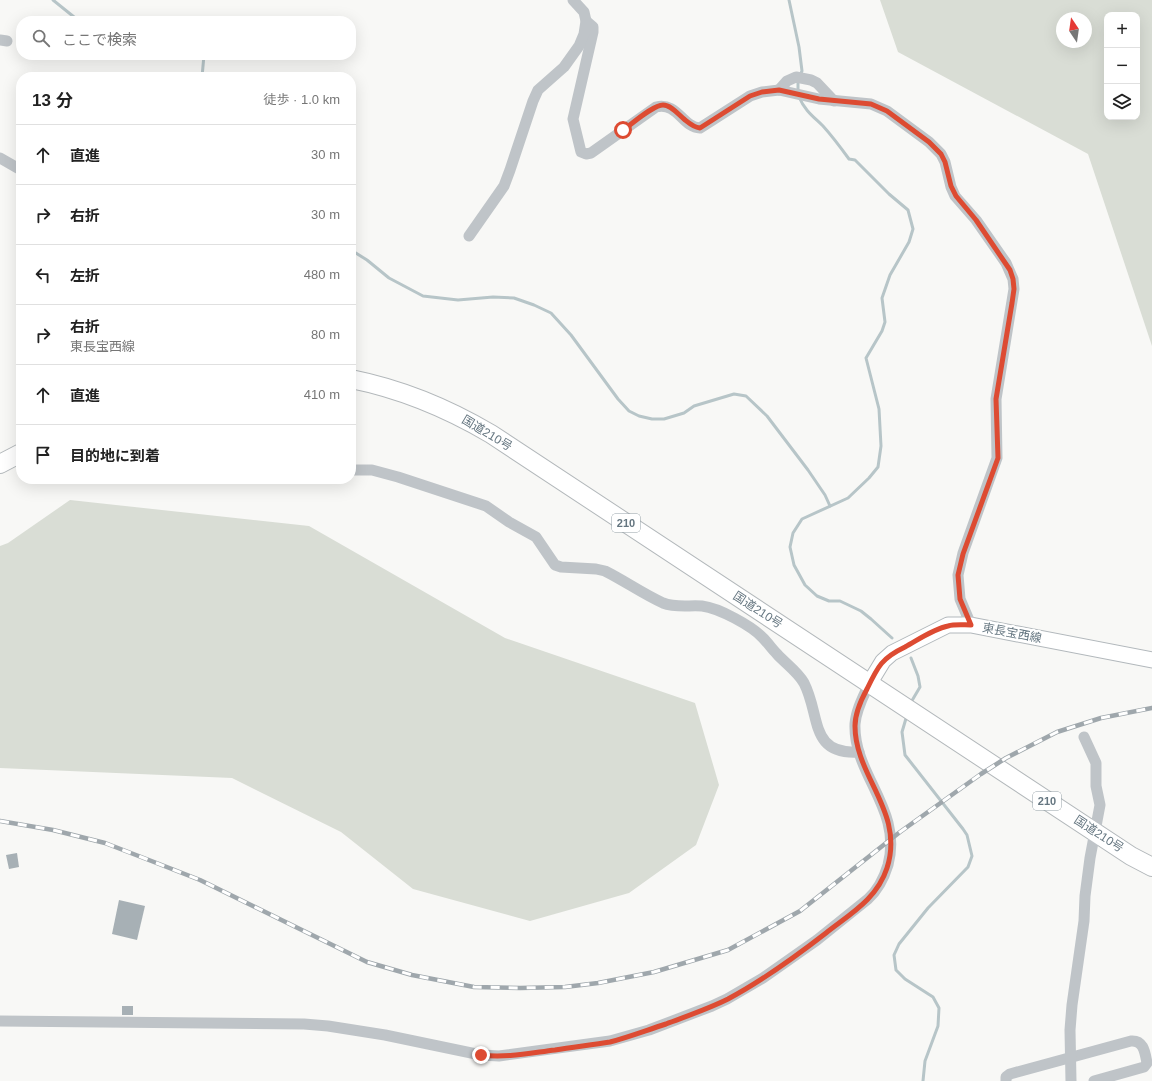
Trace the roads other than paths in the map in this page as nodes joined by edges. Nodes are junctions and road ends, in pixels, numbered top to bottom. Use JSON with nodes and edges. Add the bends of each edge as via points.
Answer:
{"nodes":[{"id":1,"x":573,"y":0,"type":"edge"},
{"id":2,"x":586,"y":21,"type":"junction"},
{"id":3,"x":779,"y":90,"type":"junction"},
{"id":4,"x":834,"y":101,"type":"junction"},
{"id":5,"x":0,"y":158,"type":"edge"},
{"id":6,"x":16,"y":167,"type":"edge"},
{"id":7,"x":469,"y":236,"type":"dead end"},
{"id":8,"x":356,"y":381,"type":"edge"},
{"id":9,"x":16,"y":456,"type":"edge"},
{"id":10,"x":0,"y":464,"type":"edge"},
{"id":11,"x":356,"y":470,"type":"edge"},
{"id":12,"x":971,"y":625,"type":"junction"},
{"id":13,"x":1152,"y":660,"type":"edge"},
{"id":14,"x":869,"y":684,"type":"junction"},
{"id":15,"x":1084,"y":737,"type":"dead end"},
{"id":16,"x":859,"y":752,"type":"junction"},
{"id":17,"x":1095,"y":832,"type":"junction"},
{"id":18,"x":1152,"y":867,"type":"edge"},
{"id":19,"x":0,"y":1021,"type":"edge"},
{"id":20,"x":1070,"y":1057,"type":"junction"},
{"id":21,"x":1006,"y":1081,"type":"edge"},
{"id":22,"x":1071,"y":1081,"type":"edge"},
{"id":23,"x":1094,"y":1081,"type":"edge"}],
"edges":[{"from":1,"to":2,"type":"street","via":[[584,12]]},
{"from":2,"to":3,"type":"street","via":[[593,27],[593,32],[573,119],[581,152],[586,154],[656,107],[664,105],[695,128],[700,128],[750,96]]},
{"from":2,"to":7,"type":"street","via":[[579,46],[564,67],[538,90],[504,186]]},
{"from":3,"to":4,"type":"street"},
{"from":3,"to":4,"type":"street","via":[[787,81],[796,77],[811,80]]},
{"from":4,"to":12,"type":"street","via":[[880,107],[936,147],[945,162],[956,196],[1006,263],[1013,279],[1014,289],[996,399],[998,458],[963,554],[958,575],[960,599]]},
{"from":5,"to":6,"type":"street"},
{"from":8,"to":14,"type":"highway","name":"国道210号","number":"210","via":[[412,396],[476,426]]},
{"from":9,"to":10,"type":"highway"},
{"from":11,"to":16,"type":"street","via":[[372,470],[398,477],[486,506],[508,522],[536,537],[555,565],[605,571],[664,603],[707,607],[723,612],[758,633],[803,681],[825,742],[838,751]]},
{"from":12,"to":13,"type":"main road","name":"東長宝西線"},
{"from":12,"to":14,"type":"main road","name":"東長宝西線","via":[[942,628],[892,653],[882,661]]},
{"from":14,"to":16,"type":"street","via":[[855,720]]},
{"from":14,"to":17,"type":"highway","name":"国道210号","number":"210"},
{"from":15,"to":17,"type":"street","via":[[1097,767],[1096,786],[1100,805]]},
{"from":16,"to":19,"type":"street","via":[[884,807],[891,844],[883,879],[872,895],[817,940],[743,990],[690,1015],[624,1038],[499,1056],[481,1055],[353,1029],[304,1024]]},
{"from":17,"to":18,"type":"highway","name":"国道210号","number":"210"},
{"from":17,"to":20,"type":"street","via":[[1072,1005]]},
{"from":20,"to":21,"type":"street","via":[[1010,1074]]},
{"from":20,"to":22,"type":"street"},
{"from":20,"to":23,"type":"street","via":[[1134,1040],[1142,1045],[1147,1063],[1144,1067]]}]}
